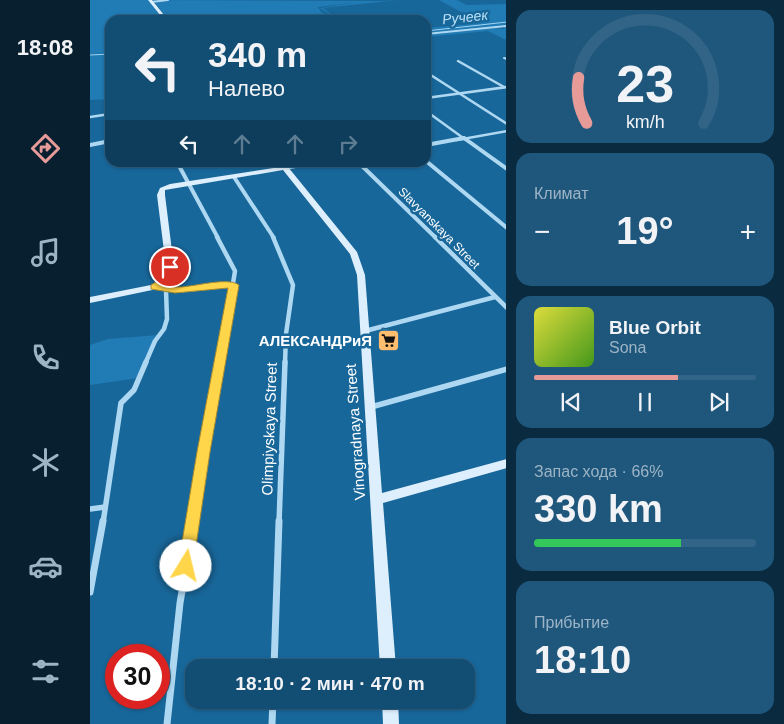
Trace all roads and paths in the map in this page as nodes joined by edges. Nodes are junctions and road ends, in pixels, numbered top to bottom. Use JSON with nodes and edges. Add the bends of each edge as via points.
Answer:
{"nodes":[{"id":1,"x":168,"y":0,"type":"edge"},
{"id":2,"x":151,"y":1,"type":"edge"},
{"id":3,"x":162,"y":15,"type":"edge"},
{"id":4,"x":506,"y":26,"type":"edge"},
{"id":5,"x":431,"y":34,"type":"edge"},
{"id":6,"x":458,"y":61,"type":"dead end"},
{"id":7,"x":431,"y":75,"type":"edge"},
{"id":8,"x":506,"y":88,"type":"edge"},
{"id":9,"x":459,"y":93,"type":"junction"},
{"id":10,"x":431,"y":97,"type":"edge"},
{"id":11,"x":431,"y":114,"type":"edge"},
{"id":12,"x":105,"y":115,"type":"edge"},
{"id":13,"x":90,"y":117,"type":"edge"},
{"id":14,"x":506,"y":124,"type":"edge"},
{"id":15,"x":506,"y":131,"type":"edge"},
{"id":16,"x":464,"y":138,"type":"junction"},
{"id":17,"x":105,"y":143,"type":"edge"},
{"id":18,"x":431,"y":144,"type":"edge"},
{"id":19,"x":90,"y":145,"type":"edge"},
{"id":20,"x":431,"y":165,"type":"edge"},
{"id":21,"x":180,"y":167,"type":"edge"},
{"id":22,"x":274,"y":167,"type":"edge"},
{"id":23,"x":284,"y":167,"type":"edge"},
{"id":24,"x":363,"y":167,"type":"edge"},
{"id":25,"x":506,"y":169,"type":"edge"},
{"id":26,"x":234,"y":177,"type":"junction"},
{"id":27,"x":190,"y":183,"type":"junction"},
{"id":28,"x":506,"y":228,"type":"edge"},
{"id":29,"x":234,"y":285,"type":"junction"},
{"id":30,"x":154,"y":287,"type":"junction"},
{"id":31,"x":166,"y":290,"type":"junction"},
{"id":32,"x":495,"y":297,"type":"junction"},
{"id":33,"x":90,"y":300,"type":"edge"},
{"id":34,"x":506,"y":308,"type":"edge"},
{"id":35,"x":365,"y":331,"type":"junction"},
{"id":36,"x":506,"y":369,"type":"edge"},
{"id":37,"x":371,"y":407,"type":"junction"},
{"id":38,"x":506,"y":463,"type":"edge"},
{"id":39,"x":376,"y":500,"type":"junction"},
{"id":40,"x":105,"y":507,"type":"junction"},
{"id":41,"x":90,"y":509,"type":"edge"},
{"id":42,"x":98,"y":557,"type":"junction"},
{"id":43,"x":90,"y":558,"type":"edge"},
{"id":44,"x":90,"y":592,"type":"edge"},
{"id":45,"x":274,"y":659,"type":"edge"},
{"id":46,"x":387,"y":659,"type":"edge"},
{"id":47,"x":273,"y":709,"type":"edge"},
{"id":48,"x":390,"y":709,"type":"edge"},
{"id":49,"x":166,"y":724,"type":"edge"},
{"id":50,"x":272,"y":724,"type":"edge"},
{"id":51,"x":391,"y":724,"type":"edge"}],
"edges":[{"from":1,"to":2,"type":"street"},
{"from":2,"to":3,"type":"street"},
{"from":4,"to":5,"type":"street"},
{"from":6,"to":8,"type":"street"},
{"from":7,"to":9,"type":"street"},
{"from":8,"to":9,"type":"street"},
{"from":9,"to":10,"type":"street"},
{"from":9,"to":14,"type":"street"},
{"from":11,"to":16,"type":"street"},
{"from":12,"to":13,"type":"street"},
{"from":15,"to":16,"type":"street"},
{"from":16,"to":18,"type":"street"},
{"from":16,"to":25,"type":"street"},
{"from":17,"to":19,"type":"street"},
{"from":20,"to":28,"type":"street"},
{"from":21,"to":27,"type":"street"},
{"from":22,"to":26,"type":"street"},
{"from":23,"to":35,"type":"street","name":"Vinogradnaya Street","via":[[354,254],[361,275]]},
{"from":24,"to":32,"type":"street","name":"Slavyanskaya Street"},
{"from":26,"to":27,"type":"street"},
{"from":26,"to":45,"type":"street","name":"Olimpiyskaya Street","via":[[273,236],[293,285],[286,344]]},
{"from":27,"to":29,"type":"street","via":[[235,271]]},
{"from":27,"to":30,"type":"street","via":[[170,186],[161,192],[170,267],[166,280]]},
{"from":29,"to":31,"type":"street"},
{"from":29,"to":49,"type":"street","via":[[183,584]]},
{"from":30,"to":31,"type":"street"},
{"from":30,"to":33,"type":"street"},
{"from":31,"to":40,"type":"street","via":[[164,329],[155,341],[134,390],[121,403]]},
{"from":32,"to":34,"type":"street","name":"Slavyanskaya Street"},
{"from":32,"to":35,"type":"street"},
{"from":35,"to":37,"type":"street","name":"Vinogradnaya Street"},
{"from":36,"to":37,"type":"street"},
{"from":37,"to":39,"type":"street","name":"Vinogradnaya Street"},
{"from":38,"to":39,"type":"street"},
{"from":39,"to":46,"type":"street","name":"Vinogradnaya Street"},
{"from":40,"to":41,"type":"street"},
{"from":40,"to":42,"type":"street"},
{"from":42,"to":43,"type":"street"},
{"from":42,"to":44,"type":"street"},
{"from":47,"to":50,"type":"street"},
{"from":48,"to":51,"type":"street"}]}
